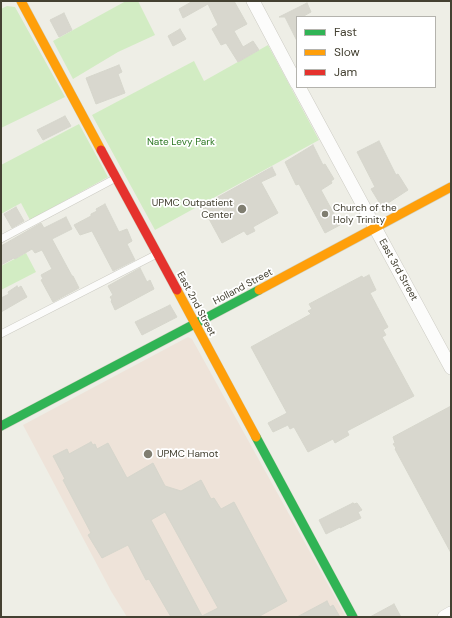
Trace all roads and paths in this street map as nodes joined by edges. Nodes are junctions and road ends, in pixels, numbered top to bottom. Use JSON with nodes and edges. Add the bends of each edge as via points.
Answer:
{"nodes":[{"id":1,"x":21,"y":1,"type":"edge"},
{"id":2,"x":253,"y":1,"type":"edge"},
{"id":3,"x":296,"y":82,"type":"edge"},
{"id":4,"x":300,"y":88,"type":"edge"},
{"id":5,"x":116,"y":178,"type":"junction"},
{"id":6,"x":451,"y":188,"type":"edge"},
{"id":7,"x":375,"y":228,"type":"junction"},
{"id":8,"x":1,"y":239,"type":"edge"},
{"id":9,"x":157,"y":254,"type":"junction"},
{"id":10,"x":195,"y":325,"type":"junction"},
{"id":11,"x":1,"y":334,"type":"edge"},
{"id":12,"x":451,"y":368,"type":"edge"},
{"id":13,"x":1,"y":426,"type":"edge"},
{"id":14,"x":451,"y":613,"type":"edge"},
{"id":15,"x":353,"y":617,"type":"edge"},
{"id":16,"x":444,"y":617,"type":"edge"}],
"edges":[{"from":1,"to":5,"type":"street","name":"East 2nd Street"},
{"from":2,"to":3,"type":"street"},
{"from":4,"to":7,"type":"street","name":"East 3rd Street"},
{"from":5,"to":8,"type":"lane"},
{"from":5,"to":9,"type":"street","name":"East 2nd Street"},
{"from":6,"to":7,"type":"street","name":"Holland Street"},
{"from":7,"to":10,"type":"street","name":"Holland Street"},
{"from":7,"to":12,"type":"street","name":"East 3rd Street"},
{"from":9,"to":10,"type":"street","name":"East 2nd Street"},
{"from":9,"to":11,"type":"lane"},
{"from":10,"to":13,"type":"street","name":"Holland Street"},
{"from":10,"to":15,"type":"street","name":"East 2nd Street"},
{"from":14,"to":16,"type":"street"}]}
